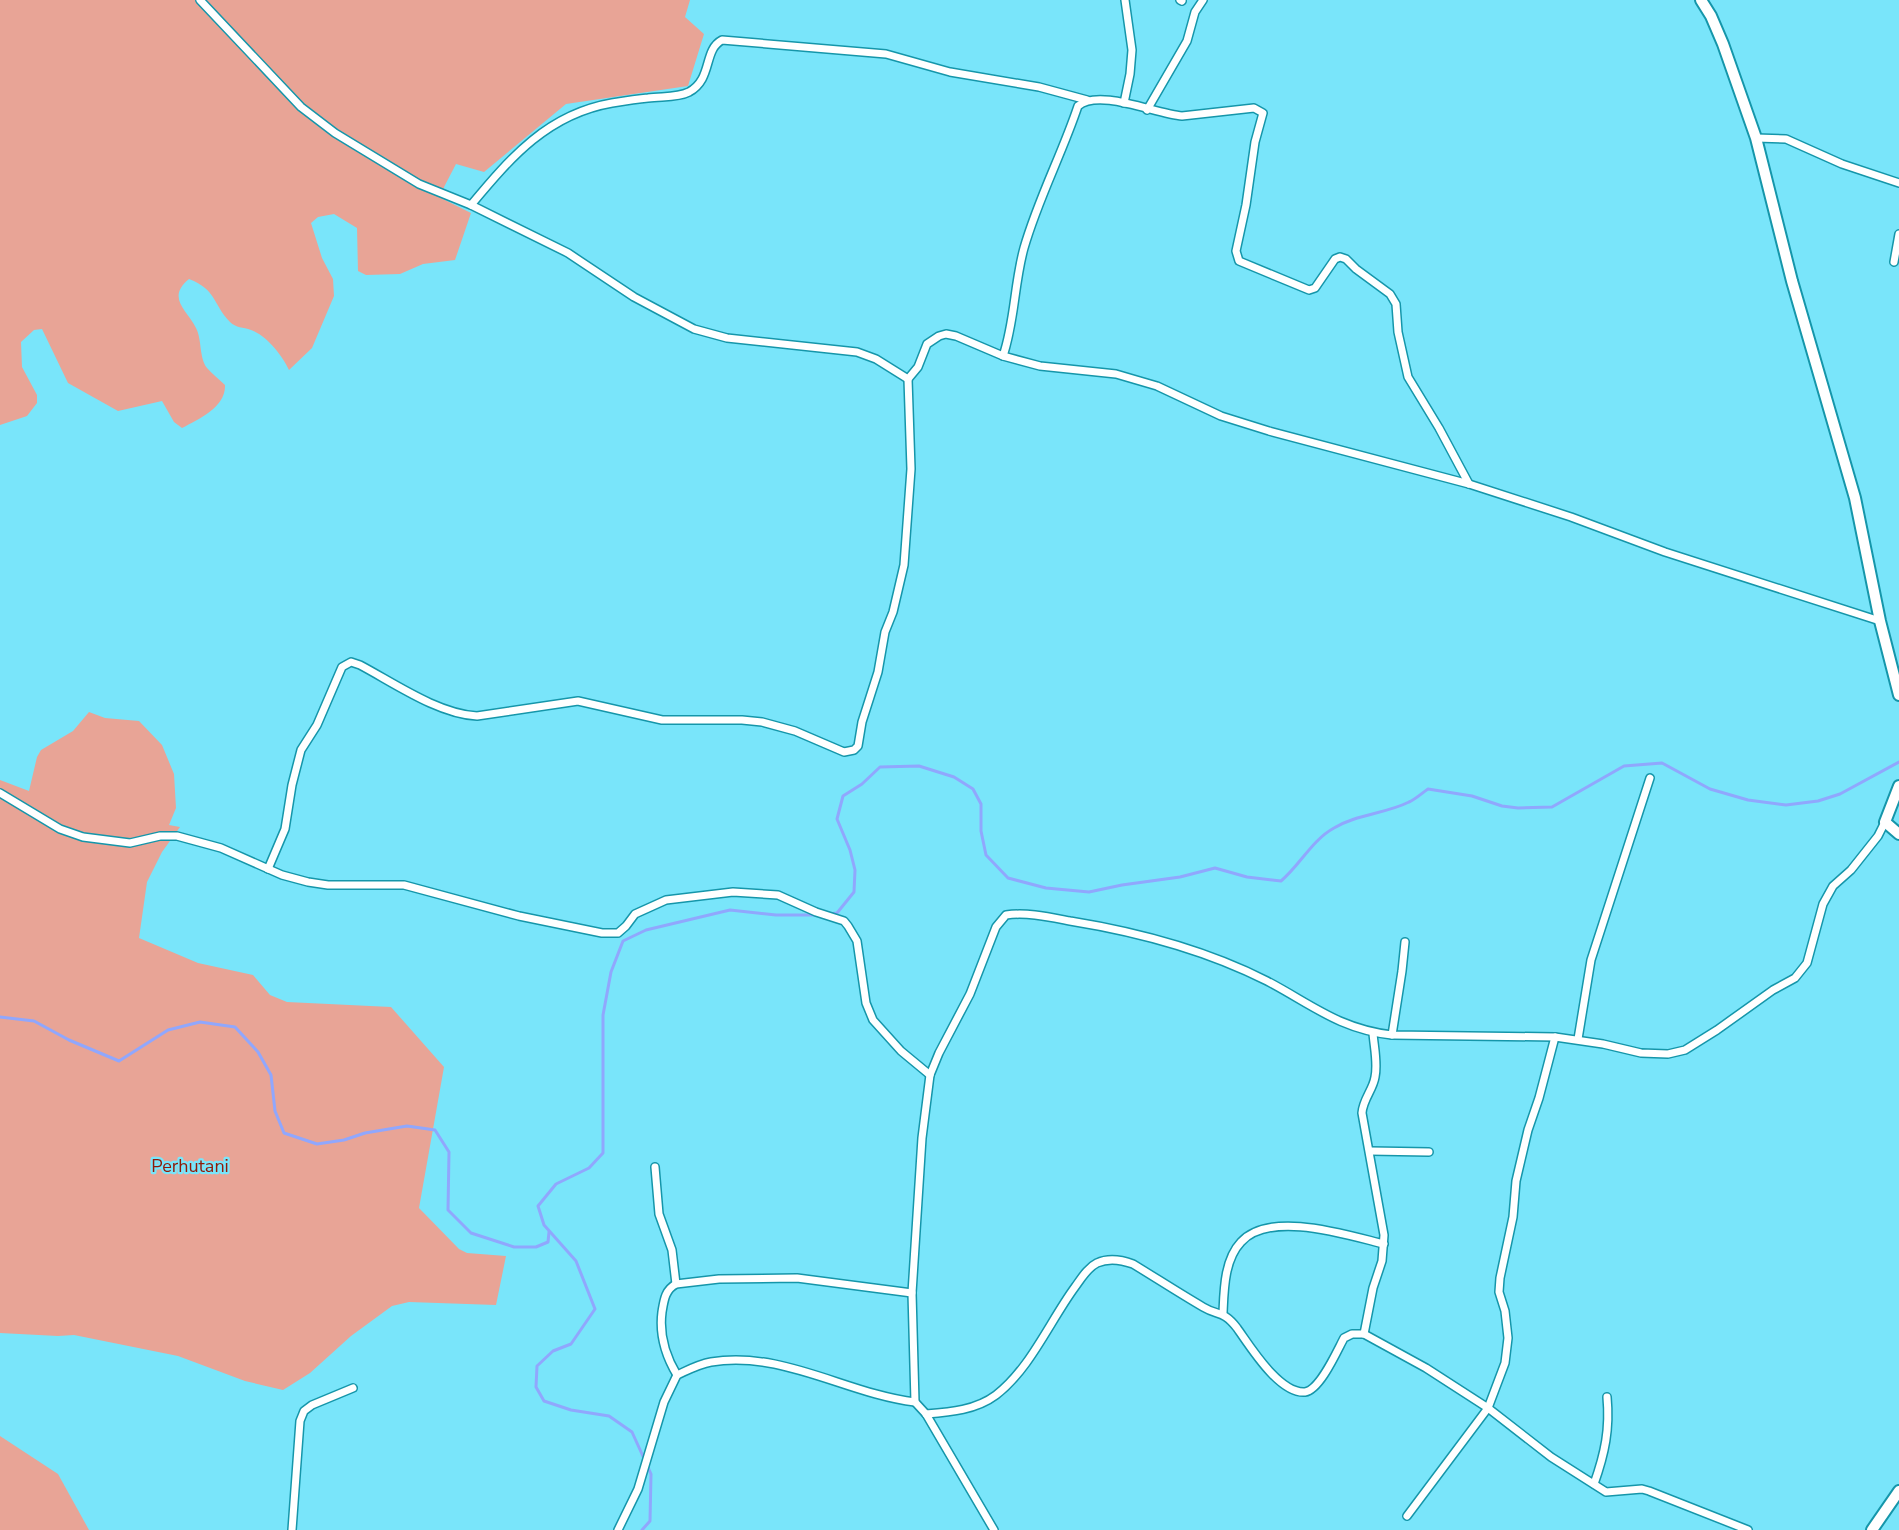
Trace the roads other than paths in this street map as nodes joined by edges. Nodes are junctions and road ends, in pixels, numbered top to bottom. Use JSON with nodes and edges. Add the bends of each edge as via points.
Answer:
{"nodes":[{"id":1,"x":200,"y":0,"type":"edge"},
{"id":2,"x":1125,"y":0,"type":"edge"},
{"id":3,"x":1203,"y":0,"type":"edge"},
{"id":4,"x":1701,"y":0,"type":"edge"},
{"id":5,"x":1087,"y":100,"type":"junction"},
{"id":6,"x":1124,"y":103,"type":"junction"},
{"id":7,"x":1148,"y":110,"type":"junction"},
{"id":8,"x":1756,"y":138,"type":"junction"},
{"id":9,"x":1899,"y":183,"type":"edge"},
{"id":10,"x":471,"y":205,"type":"junction"},
{"id":11,"x":1899,"y":234,"type":"edge"},
{"id":12,"x":1894,"y":262,"type":"dead end"},
{"id":13,"x":1003,"y":356,"type":"junction"},
{"id":14,"x":909,"y":380,"type":"junction"},
{"id":15,"x":1469,"y":484,"type":"junction"},
{"id":16,"x":1880,"y":621,"type":"junction"},
{"id":17,"x":1899,"y":695,"type":"edge"},
{"id":18,"x":1650,"y":778,"type":"dead end"},
{"id":19,"x":1899,"y":786,"type":"edge"},
{"id":20,"x":0,"y":793,"type":"edge"},
{"id":21,"x":1885,"y":822,"type":"junction"},
{"id":22,"x":1899,"y":834,"type":"edge"},
{"id":23,"x":268,"y":869,"type":"junction"},
{"id":24,"x":1405,"y":942,"type":"dead end"},
{"id":25,"x":1373,"y":1033,"type":"junction"},
{"id":26,"x":1392,"y":1035,"type":"junction"},
{"id":27,"x":1556,"y":1037,"type":"junction"},
{"id":28,"x":1578,"y":1039,"type":"junction"},
{"id":29,"x":930,"y":1076,"type":"junction"},
{"id":30,"x":1370,"y":1152,"type":"junction"},
{"id":31,"x":1429,"y":1152,"type":"dead end"},
{"id":32,"x":655,"y":1167,"type":"dead end"},
{"id":33,"x":1384,"y":1244,"type":"junction"},
{"id":34,"x":676,"y":1284,"type":"junction"},
{"id":35,"x":912,"y":1293,"type":"junction"},
{"id":36,"x":1223,"y":1313,"type":"junction"},
{"id":37,"x":1364,"y":1334,"type":"junction"},
{"id":38,"x":677,"y":1375,"type":"junction"},
{"id":39,"x":353,"y":1388,"type":"dead end"},
{"id":40,"x":1607,"y":1397,"type":"dead end"},
{"id":41,"x":915,"y":1402,"type":"junction"},
{"id":42,"x":1488,"y":1408,"type":"junction"},
{"id":43,"x":926,"y":1414,"type":"junction"},
{"id":44,"x":1594,"y":1484,"type":"junction"},
{"id":45,"x":1899,"y":1491,"type":"edge"},
{"id":46,"x":1407,"y":1516,"type":"dead end"},
{"id":47,"x":292,"y":1530,"type":"edge"},
{"id":48,"x":618,"y":1530,"type":"edge"},
{"id":49,"x":994,"y":1530,"type":"edge"},
{"id":50,"x":1748,"y":1530,"type":"edge"},
{"id":51,"x":1872,"y":1530,"type":"edge"}],
"edges":[{"from":1,"to":10,"type":"street","via":[[301,108],[419,183]]},
{"from":2,"to":6,"type":"street","via":[[1132,50]]},
{"from":3,"to":7,"type":"street","via":[[1195,12],[1187,41]]},
{"from":4,"to":8,"type":"street","via":[[1723,44]]},
{"from":5,"to":6,"type":"street"},
{"from":5,"to":10,"type":"street","via":[[950,72],[886,54],[722,40],[712,49],[699,86],[674,96],[585,109],[561,120],[536,136],[505,165]]},
{"from":5,"to":13,"type":"street","via":[[1078,106],[1024,248]]},
{"from":6,"to":7,"type":"street"},
{"from":7,"to":15,"type":"street","via":[[1182,116],[1254,108],[1263,112],[1236,250],[1239,261],[1309,290],[1315,288],[1340,257],[1390,294],[1396,304],[1408,377]]},
{"from":8,"to":9,"type":"street","via":[[1786,139]]},
{"from":8,"to":16,"type":"street","via":[[1795,292],[1855,498]]},
{"from":10,"to":14,"type":"street","via":[[568,252],[634,297],[694,329],[727,338],[856,352],[876,359]]},
{"from":11,"to":12,"type":"street"},
{"from":13,"to":14,"type":"street","via":[[946,334],[927,344]]},
{"from":13,"to":15,"type":"street","via":[[1040,366],[1116,374],[1157,386],[1221,416],[1269,431]]},
{"from":14,"to":23,"type":"street","via":[[911,469],[904,565],[854,750],[844,752],[762,722],[662,720],[578,701],[464,715],[351,663],[342,666],[317,725],[301,750],[285,829]]},
{"from":15,"to":16,"type":"street"},
{"from":16,"to":17,"type":"street"},
{"from":18,"to":28,"type":"street","via":[[1591,960]]},
{"from":19,"to":21,"type":"street"},
{"from":20,"to":23,"type":"street","via":[[60,829],[83,837],[130,843],[177,836]]},
{"from":21,"to":22,"type":"street"},
{"from":21,"to":28,"type":"street","via":[[1851,870],[1833,886],[1823,904],[1807,963],[1795,978],[1685,1050],[1656,1055]]},
{"from":23,"to":29,"type":"street","via":[[328,885],[404,885],[519,916],[602,933],[618,933],[634,914],[666,900],[723,893],[778,895],[844,921],[857,941],[866,1004],[873,1020]]},
{"from":24,"to":26,"type":"street"},
{"from":25,"to":26,"type":"street"},
{"from":25,"to":29,"type":"street","via":[[1326,1016],[1267,981],[1175,943],[1094,925],[1013,914],[1006,915],[996,927]]},
{"from":25,"to":30,"type":"street","via":[[1375,1077],[1362,1113]]},
{"from":26,"to":27,"type":"street"},
{"from":27,"to":28,"type":"street"},
{"from":27,"to":42,"type":"street","via":[[1516,1181],[1499,1292],[1508,1338],[1504,1363]]},
{"from":29,"to":35,"type":"street"},
{"from":30,"to":31,"type":"street"},
{"from":30,"to":33,"type":"street"},
{"from":32,"to":34,"type":"street","via":[[659,1214],[672,1250]]},
{"from":33,"to":36,"type":"street","via":[[1313,1229],[1265,1228],[1240,1243],[1230,1261]]},
{"from":33,"to":37,"type":"street"},
{"from":34,"to":35,"type":"street","via":[[797,1278]]},
{"from":34,"to":38,"type":"street","via":[[664,1297],[660,1322],[668,1360]]},
{"from":35,"to":41,"type":"street"},
{"from":36,"to":37,"type":"street","via":[[1259,1361],[1296,1391],[1310,1390],[1318,1384],[1344,1338]]},
{"from":36,"to":43,"type":"street","via":[[1207,1310],[1133,1264],[1110,1260],[1097,1263],[1087,1271],[1003,1389],[975,1407]]},
{"from":37,"to":42,"type":"street"},
{"from":38,"to":41,"type":"street","via":[[711,1362],[765,1363],[895,1400]]},
{"from":38,"to":48,"type":"street","via":[[664,1402],[638,1490]]},
{"from":39,"to":47,"type":"street","via":[[304,1411]]},
{"from":40,"to":44,"type":"street","via":[[1610,1421]]},
{"from":41,"to":43,"type":"street"},
{"from":42,"to":44,"type":"street","via":[[1551,1457]]},
{"from":42,"to":46,"type":"street"},
{"from":43,"to":49,"type":"street"},
{"from":44,"to":50,"type":"street","via":[[1606,1492],[1649,1491]]},
{"from":45,"to":51,"type":"street"}]}
